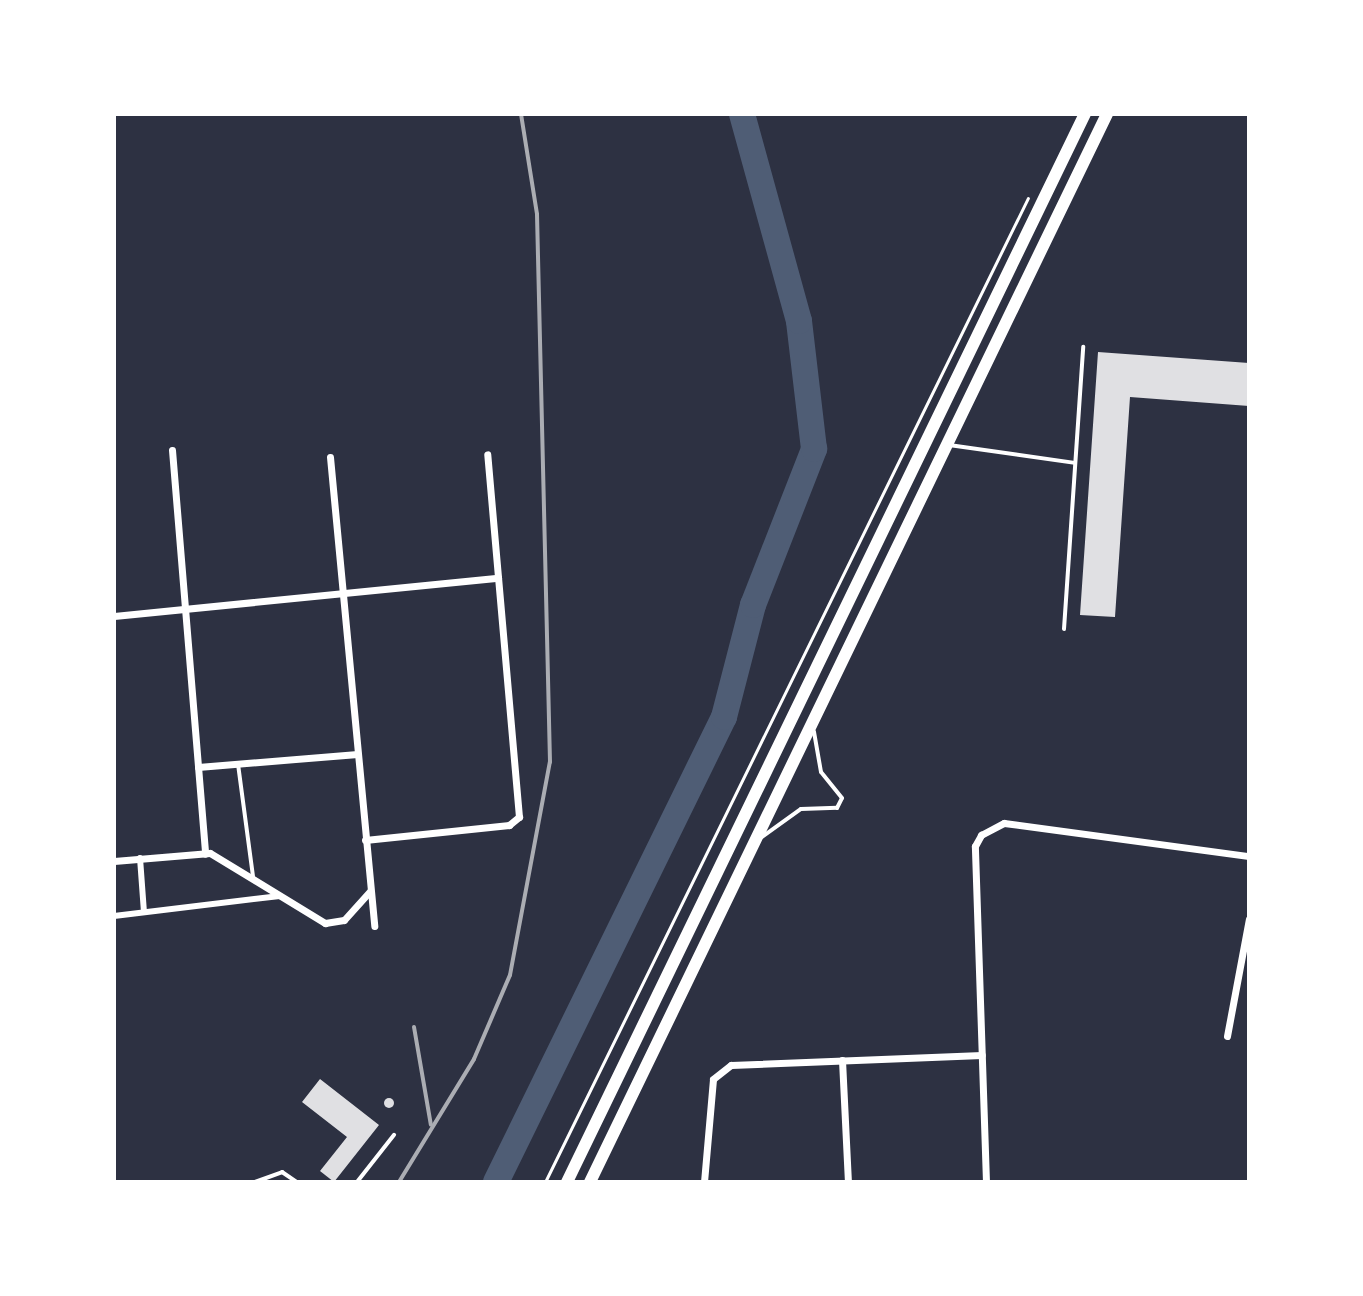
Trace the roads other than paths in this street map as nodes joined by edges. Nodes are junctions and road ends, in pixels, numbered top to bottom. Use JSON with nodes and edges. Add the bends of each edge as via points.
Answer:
{"nodes":[{"id":1,"x":1085,"y":114,"type":"edge"},
{"id":2,"x":1107,"y":114,"type":"edge"},
{"id":3,"x":1083,"y":347,"type":"dead end"},
{"id":4,"x":947,"y":444,"type":"junction"},
{"id":5,"x":172,"y":450,"type":"dead end"},
{"id":6,"x":487,"y":454,"type":"dead end"},
{"id":7,"x":330,"y":457,"type":"dead end"},
{"id":8,"x":1075,"y":463,"type":"junction"},
{"id":9,"x":498,"y":578,"type":"junction"},
{"id":10,"x":343,"y":594,"type":"junction"},
{"id":11,"x":185,"y":609,"type":"junction"},
{"id":12,"x":114,"y":616,"type":"edge"},
{"id":13,"x":1064,"y":629,"type":"dead end"},
{"id":14,"x":813,"y":723,"type":"junction"},
{"id":15,"x":357,"y":754,"type":"junction"},
{"id":16,"x":238,"y":764,"type":"junction"},
{"id":17,"x":198,"y":767,"type":"junction"},
{"id":18,"x":365,"y":840,"type":"junction"},
{"id":19,"x":754,"y":844,"type":"junction"},
{"id":20,"x":205,"y":854,"type":"junction"},
{"id":21,"x":1249,"y":856,"type":"edge"},
{"id":22,"x":140,"y":858,"type":"junction"},
{"id":23,"x":114,"y":861,"type":"edge"},
{"id":24,"x":253,"y":879,"type":"junction"},
{"id":25,"x":370,"y":891,"type":"junction"},
{"id":26,"x":280,"y":896,"type":"junction"},
{"id":27,"x":144,"y":912,"type":"junction"},
{"id":28,"x":114,"y":916,"type":"edge"},
{"id":29,"x":1249,"y":919,"type":"edge"},
{"id":30,"x":374,"y":926,"type":"dead end"},
{"id":31,"x":1227,"y":1036,"type":"dead end"},
{"id":32,"x":982,"y":1055,"type":"junction"},
{"id":33,"x":842,"y":1060,"type":"junction"},
{"id":34,"x":394,"y":1135,"type":"dead end"},
{"id":35,"x":255,"y":1182,"type":"edge"},
{"id":36,"x":297,"y":1182,"type":"edge"},
{"id":37,"x":357,"y":1182,"type":"edge"},
{"id":38,"x":567,"y":1182,"type":"edge"},
{"id":39,"x":590,"y":1182,"type":"edge"},
{"id":40,"x":704,"y":1182,"type":"edge"},
{"id":41,"x":848,"y":1182,"type":"edge"},
{"id":42,"x":986,"y":1182,"type":"edge"}],
"edges":[{"from":1,"to":38,"type":"main road"},
{"from":2,"to":4,"type":"main road"},
{"from":3,"to":8,"type":"lane"},
{"from":4,"to":8,"type":"lane"},
{"from":4,"to":14,"type":"main road"},
{"from":5,"to":11,"type":"street"},
{"from":6,"to":9,"type":"street"},
{"from":7,"to":10,"type":"street"},
{"from":8,"to":13,"type":"lane"},
{"from":9,"to":10,"type":"street"},
{"from":9,"to":18,"type":"street","via":[[517,821]]},
{"from":10,"to":11,"type":"street"},
{"from":10,"to":15,"type":"street"},
{"from":11,"to":12,"type":"street"},
{"from":11,"to":17,"type":"street"},
{"from":14,"to":19,"type":"main road"},
{"from":14,"to":19,"type":"lane","via":[[821,772],[842,798],[837,808],[793,812]]},
{"from":15,"to":16,"type":"street"},
{"from":15,"to":18,"type":"street"},
{"from":16,"to":17,"type":"street"},
{"from":16,"to":24,"type":"lane"},
{"from":17,"to":20,"type":"street"},
{"from":18,"to":25,"type":"street"},
{"from":19,"to":39,"type":"main road"},
{"from":20,"to":22,"type":"street"},
{"from":20,"to":24,"type":"street"},
{"from":21,"to":32,"type":"street","via":[[990,826],[975,846]]},
{"from":22,"to":23,"type":"street"},
{"from":22,"to":27,"type":"street"},
{"from":24,"to":26,"type":"street"},
{"from":25,"to":26,"type":"street","via":[[333,924]]},
{"from":25,"to":30,"type":"street"},
{"from":26,"to":27,"type":"street"},
{"from":27,"to":28,"type":"street"},
{"from":29,"to":31,"type":"street"},
{"from":32,"to":33,"type":"street"},
{"from":32,"to":42,"type":"street"},
{"from":33,"to":40,"type":"street","via":[[720,1071]]},
{"from":33,"to":41,"type":"street"},
{"from":34,"to":37,"type":"lane"},
{"from":35,"to":36,"type":"lane","via":[[282,1172]]}]}
